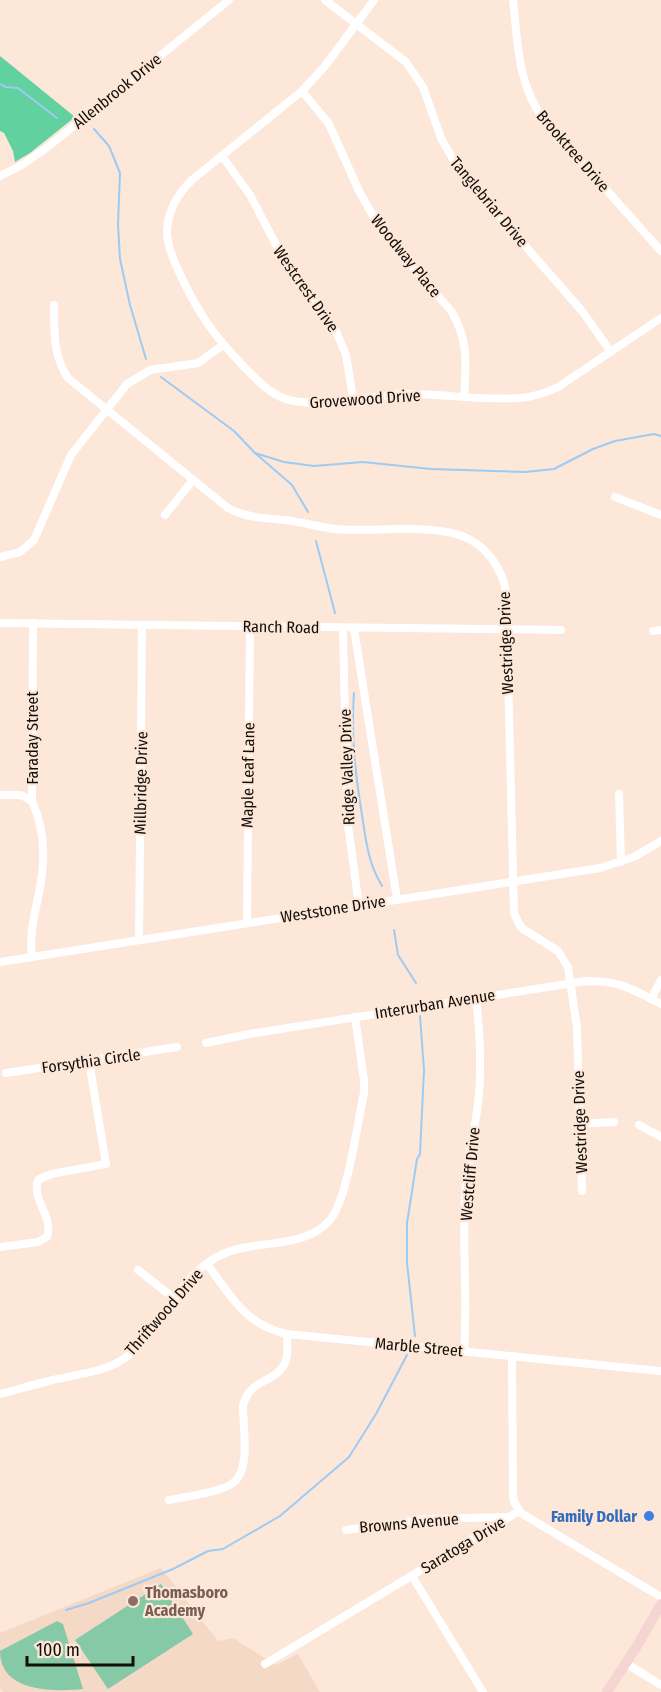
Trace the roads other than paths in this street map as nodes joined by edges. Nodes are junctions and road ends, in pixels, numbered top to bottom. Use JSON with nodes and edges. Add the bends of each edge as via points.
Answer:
{"nodes":[{"id":1,"x":229,"y":0,"type":"edge"},
{"id":2,"x":325,"y":0,"type":"edge"},
{"id":3,"x":374,"y":0,"type":"edge"},
{"id":4,"x":513,"y":0,"type":"edge"},
{"id":5,"x":357,"y":23,"type":"junction"},
{"id":6,"x":302,"y":91,"type":"junction"},
{"id":7,"x":222,"y":156,"type":"junction"},
{"id":8,"x":0,"y":176,"type":"edge"},
{"id":9,"x":661,"y":251,"type":"edge"},
{"id":10,"x":54,"y":305,"type":"dead end"},
{"id":11,"x":661,"y":318,"type":"edge"},
{"id":12,"x":223,"y":345,"type":"junction"},
{"id":13,"x":611,"y":352,"type":"junction"},
{"id":14,"x":464,"y":396,"type":"junction"},
{"id":15,"x":353,"y":398,"type":"junction"},
{"id":16,"x":105,"y":410,"type":"junction"},
{"id":17,"x":193,"y":480,"type":"junction"},
{"id":18,"x":615,"y":497,"type":"dead end"},
{"id":19,"x":165,"y":515,"type":"dead end"},
{"id":20,"x":661,"y":515,"type":"edge"},
{"id":21,"x":0,"y":557,"type":"edge"},
{"id":22,"x":0,"y":623,"type":"edge"},
{"id":23,"x":33,"y":623,"type":"junction"},
{"id":24,"x":142,"y":626,"type":"junction"},
{"id":25,"x":250,"y":627,"type":"junction"},
{"id":26,"x":343,"y":628,"type":"junction"},
{"id":27,"x":354,"y":628,"type":"junction"},
{"id":28,"x":507,"y":629,"type":"junction"},
{"id":29,"x":561,"y":630,"type":"dead end"},
{"id":30,"x":619,"y":794,"type":"dead end"},
{"id":31,"x":0,"y":795,"type":"edge"},
{"id":32,"x":32,"y":801,"type":"junction"},
{"id":33,"x":661,"y":841,"type":"edge"},
{"id":34,"x":621,"y":862,"type":"junction"},
{"id":35,"x":513,"y":882,"type":"junction"},
{"id":36,"x":397,"y":898,"type":"junction"},
{"id":37,"x":359,"y":906,"type":"junction"},
{"id":38,"x":247,"y":923,"type":"junction"},
{"id":39,"x":139,"y":940,"type":"junction"},
{"id":40,"x":32,"y":957,"type":"junction"},
{"id":41,"x":0,"y":962,"type":"edge"},
{"id":42,"x":661,"y":980,"type":"edge"},
{"id":43,"x":571,"y":983,"type":"junction"},
{"id":44,"x":476,"y":998,"type":"junction"},
{"id":45,"x":651,"y":999,"type":"junction"},
{"id":46,"x":661,"y":1004,"type":"edge"},
{"id":47,"x":355,"y":1017,"type":"junction"},
{"id":48,"x":206,"y":1043,"type":"dead end"},
{"id":49,"x":177,"y":1047,"type":"dead end"},
{"id":50,"x":89,"y":1061,"type":"junction"},
{"id":51,"x":6,"y":1073,"type":"dead end"},
{"id":52,"x":614,"y":1122,"type":"dead end"},
{"id":53,"x":580,"y":1124,"type":"junction"},
{"id":54,"x":639,"y":1125,"type":"dead end"},
{"id":55,"x":661,"y":1137,"type":"edge"},
{"id":56,"x":582,"y":1191,"type":"dead end"},
{"id":57,"x":0,"y":1247,"type":"edge"},
{"id":58,"x":207,"y":1264,"type":"junction"},
{"id":59,"x":138,"y":1270,"type":"dead end"},
{"id":60,"x":175,"y":1299,"type":"junction"},
{"id":61,"x":287,"y":1334,"type":"junction"},
{"id":62,"x":464,"y":1352,"type":"junction"},
{"id":63,"x":512,"y":1356,"type":"junction"},
{"id":64,"x":661,"y":1371,"type":"edge"},
{"id":65,"x":0,"y":1394,"type":"edge"},
{"id":66,"x":169,"y":1500,"type":"dead end"},
{"id":67,"x":519,"y":1511,"type":"junction"},
{"id":68,"x":509,"y":1517,"type":"junction"},
{"id":69,"x":346,"y":1530,"type":"dead end"},
{"id":70,"x":412,"y":1576,"type":"junction"},
{"id":71,"x":661,"y":1597,"type":"edge"},
{"id":72,"x":661,"y":1604,"type":"edge"},
{"id":73,"x":265,"y":1664,"type":"dead end"},
{"id":74,"x":627,"y":1664,"type":"junction"},
{"id":75,"x":661,"y":1685,"type":"edge"},
{"id":76,"x":483,"y":1692,"type":"edge"},
{"id":77,"x":607,"y":1692,"type":"edge"}],
"edges":[{"from":1,"to":8,"type":"street","name":"Allenbrook Drive","via":[[49,146]]},
{"from":2,"to":5,"type":"street","name":"Tanglebriar Drive"},
{"from":3,"to":5,"type":"street","name":"Grovewood Drive"},
{"from":4,"to":9,"type":"street","name":"Brooktree Drive","via":[[521,70],[535,108]]},
{"from":5,"to":6,"type":"street","name":"Grovewood Drive"},
{"from":5,"to":13,"type":"street","name":"Tanglebriar Drive","via":[[396,52],[416,74],[441,138],[459,170],[576,304]]},
{"from":6,"to":7,"type":"street","name":"Grovewood Drive"},
{"from":6,"to":14,"type":"street","name":"Woodway Place","via":[[329,124],[377,223],[459,325],[466,348]]},
{"from":7,"to":12,"type":"street","name":"Grovewood Drive","via":[[180,193],[167,231],[170,252],[192,301]]},
{"from":7,"to":15,"type":"street","name":"Westcrest Drive","via":[[250,195],[300,286],[336,331],[346,355]]},
{"from":10,"to":16,"type":"street","name":"Westridge Drive","via":[[55,346],[64,371]]},
{"from":11,"to":13,"type":"street","name":"Grovewood Drive"},
{"from":12,"to":15,"type":"street","name":"Grovewood Drive","via":[[266,387],[283,398],[309,403]]},
{"from":12,"to":16,"type":"street","via":[[198,363],[160,367],[141,374]]},
{"from":13,"to":14,"type":"street","name":"Grovewood Drive","via":[[540,395]]},
{"from":14,"to":15,"type":"street","name":"Grovewood Drive","via":[[402,394]]},
{"from":16,"to":17,"type":"street","name":"Westridge Drive"},
{"from":16,"to":21,"type":"street","via":[[71,455],[34,540],[20,552]]},
{"from":17,"to":19,"type":"street"},
{"from":17,"to":28,"type":"street","name":"Westridge Drive","via":[[228,508],[257,518],[336,529],[445,531],[468,538],[489,556],[501,575],[506,592]]},
{"from":18,"to":20,"type":"street"},
{"from":22,"to":23,"type":"street","name":"Ranch Road"},
{"from":23,"to":24,"type":"street","name":"Ranch Road"},
{"from":23,"to":32,"type":"street","name":"Faraday Street"},
{"from":24,"to":25,"type":"street","name":"Ranch Road"},
{"from":24,"to":39,"type":"street","name":"Millbridge Drive"},
{"from":25,"to":26,"type":"street","name":"Ranch Road"},
{"from":25,"to":38,"type":"street","name":"Maple Leaf Lane"},
{"from":26,"to":27,"type":"street","name":"Ranch Road"},
{"from":26,"to":37,"type":"street","name":"Ridge Valley Drive","via":[[346,808]]},
{"from":27,"to":28,"type":"street","name":"Ranch Road"},
{"from":27,"to":36,"type":"street","name":"Ridge Valley Drive"},
{"from":28,"to":29,"type":"street","name":"Ranch Road"},
{"from":28,"to":35,"type":"street","name":"Westridge Drive"},
{"from":30,"to":34,"type":"street"},
{"from":31,"to":32,"type":"street","via":[[21,795]]},
{"from":32,"to":40,"type":"street","name":"Faraday Street","via":[[41,825],[42,874],[31,934]]},
{"from":33,"to":34,"type":"street","name":"Weststone Drive"},
{"from":34,"to":35,"type":"street","name":"Weststone Drive"},
{"from":35,"to":36,"type":"street","name":"Weststone Drive"},
{"from":35,"to":43,"type":"street","name":"Westridge Drive","via":[[516,920],[523,929],[558,951]]},
{"from":36,"to":37,"type":"street","name":"Weststone Drive"},
{"from":37,"to":38,"type":"street","name":"Weststone Drive"},
{"from":38,"to":39,"type":"street","name":"Weststone Drive"},
{"from":39,"to":40,"type":"street","name":"Weststone Drive"},
{"from":40,"to":41,"type":"street","name":"Weststone Drive"},
{"from":42,"to":45,"type":"street"},
{"from":43,"to":44,"type":"street","name":"Interurban Avenue"},
{"from":43,"to":45,"type":"street","name":"Interurban Avenue","via":[[609,981]]},
{"from":43,"to":53,"type":"street","name":"Westridge Drive","via":[[577,1028]]},
{"from":44,"to":47,"type":"street","name":"Interurban Avenue"},
{"from":44,"to":62,"type":"street","name":"Westcliff Drive","via":[[480,1078],[465,1195]]},
{"from":45,"to":46,"type":"street","name":"Interurban Avenue"},
{"from":47,"to":48,"type":"street","name":"Interurban Avenue"},
{"from":47,"to":58,"type":"street","name":"Thriftwood Drive","via":[[364,1093],[339,1206],[315,1232],[293,1240],[232,1250]]},
{"from":49,"to":50,"type":"street","name":"Forsythia Circle"},
{"from":50,"to":51,"type":"street","name":"Forsythia Circle"},
{"from":50,"to":57,"type":"street","via":[[106,1164],[38,1180],[36,1190],[49,1227],[47,1237],[38,1242]]},
{"from":52,"to":53,"type":"street"},
{"from":53,"to":56,"type":"street","name":"Westridge Drive"},
{"from":54,"to":55,"type":"street"},
{"from":58,"to":60,"type":"street","name":"Thriftwood Drive"},
{"from":58,"to":61,"type":"street","name":"Marble Street","via":[[251,1319]]},
{"from":59,"to":60,"type":"street"},
{"from":60,"to":65,"type":"street","name":"Thriftwood Drive","via":[[145,1340],[122,1361]]},
{"from":61,"to":62,"type":"street","name":"Marble Street"},
{"from":61,"to":66,"type":"street","via":[[287,1355],[281,1368],[254,1386],[245,1399],[244,1464],[238,1478],[227,1487]]},
{"from":62,"to":63,"type":"street","name":"Marble Street"},
{"from":63,"to":64,"type":"street","name":"Marble Street"},
{"from":63,"to":67,"type":"street","via":[[513,1495]]},
{"from":67,"to":68,"type":"street","name":"Saratoga Drive"},
{"from":67,"to":71,"type":"street","name":"Saratoga Drive"},
{"from":68,"to":69,"type":"street","name":"Browns Avenue","via":[[428,1519]]},
{"from":68,"to":70,"type":"street","name":"Saratoga Drive"},
{"from":70,"to":73,"type":"street","name":"Saratoga Drive"},
{"from":70,"to":76,"type":"street"},
{"from":72,"to":74,"type":"street"},
{"from":74,"to":75,"type":"street"},
{"from":74,"to":77,"type":"street"}]}
